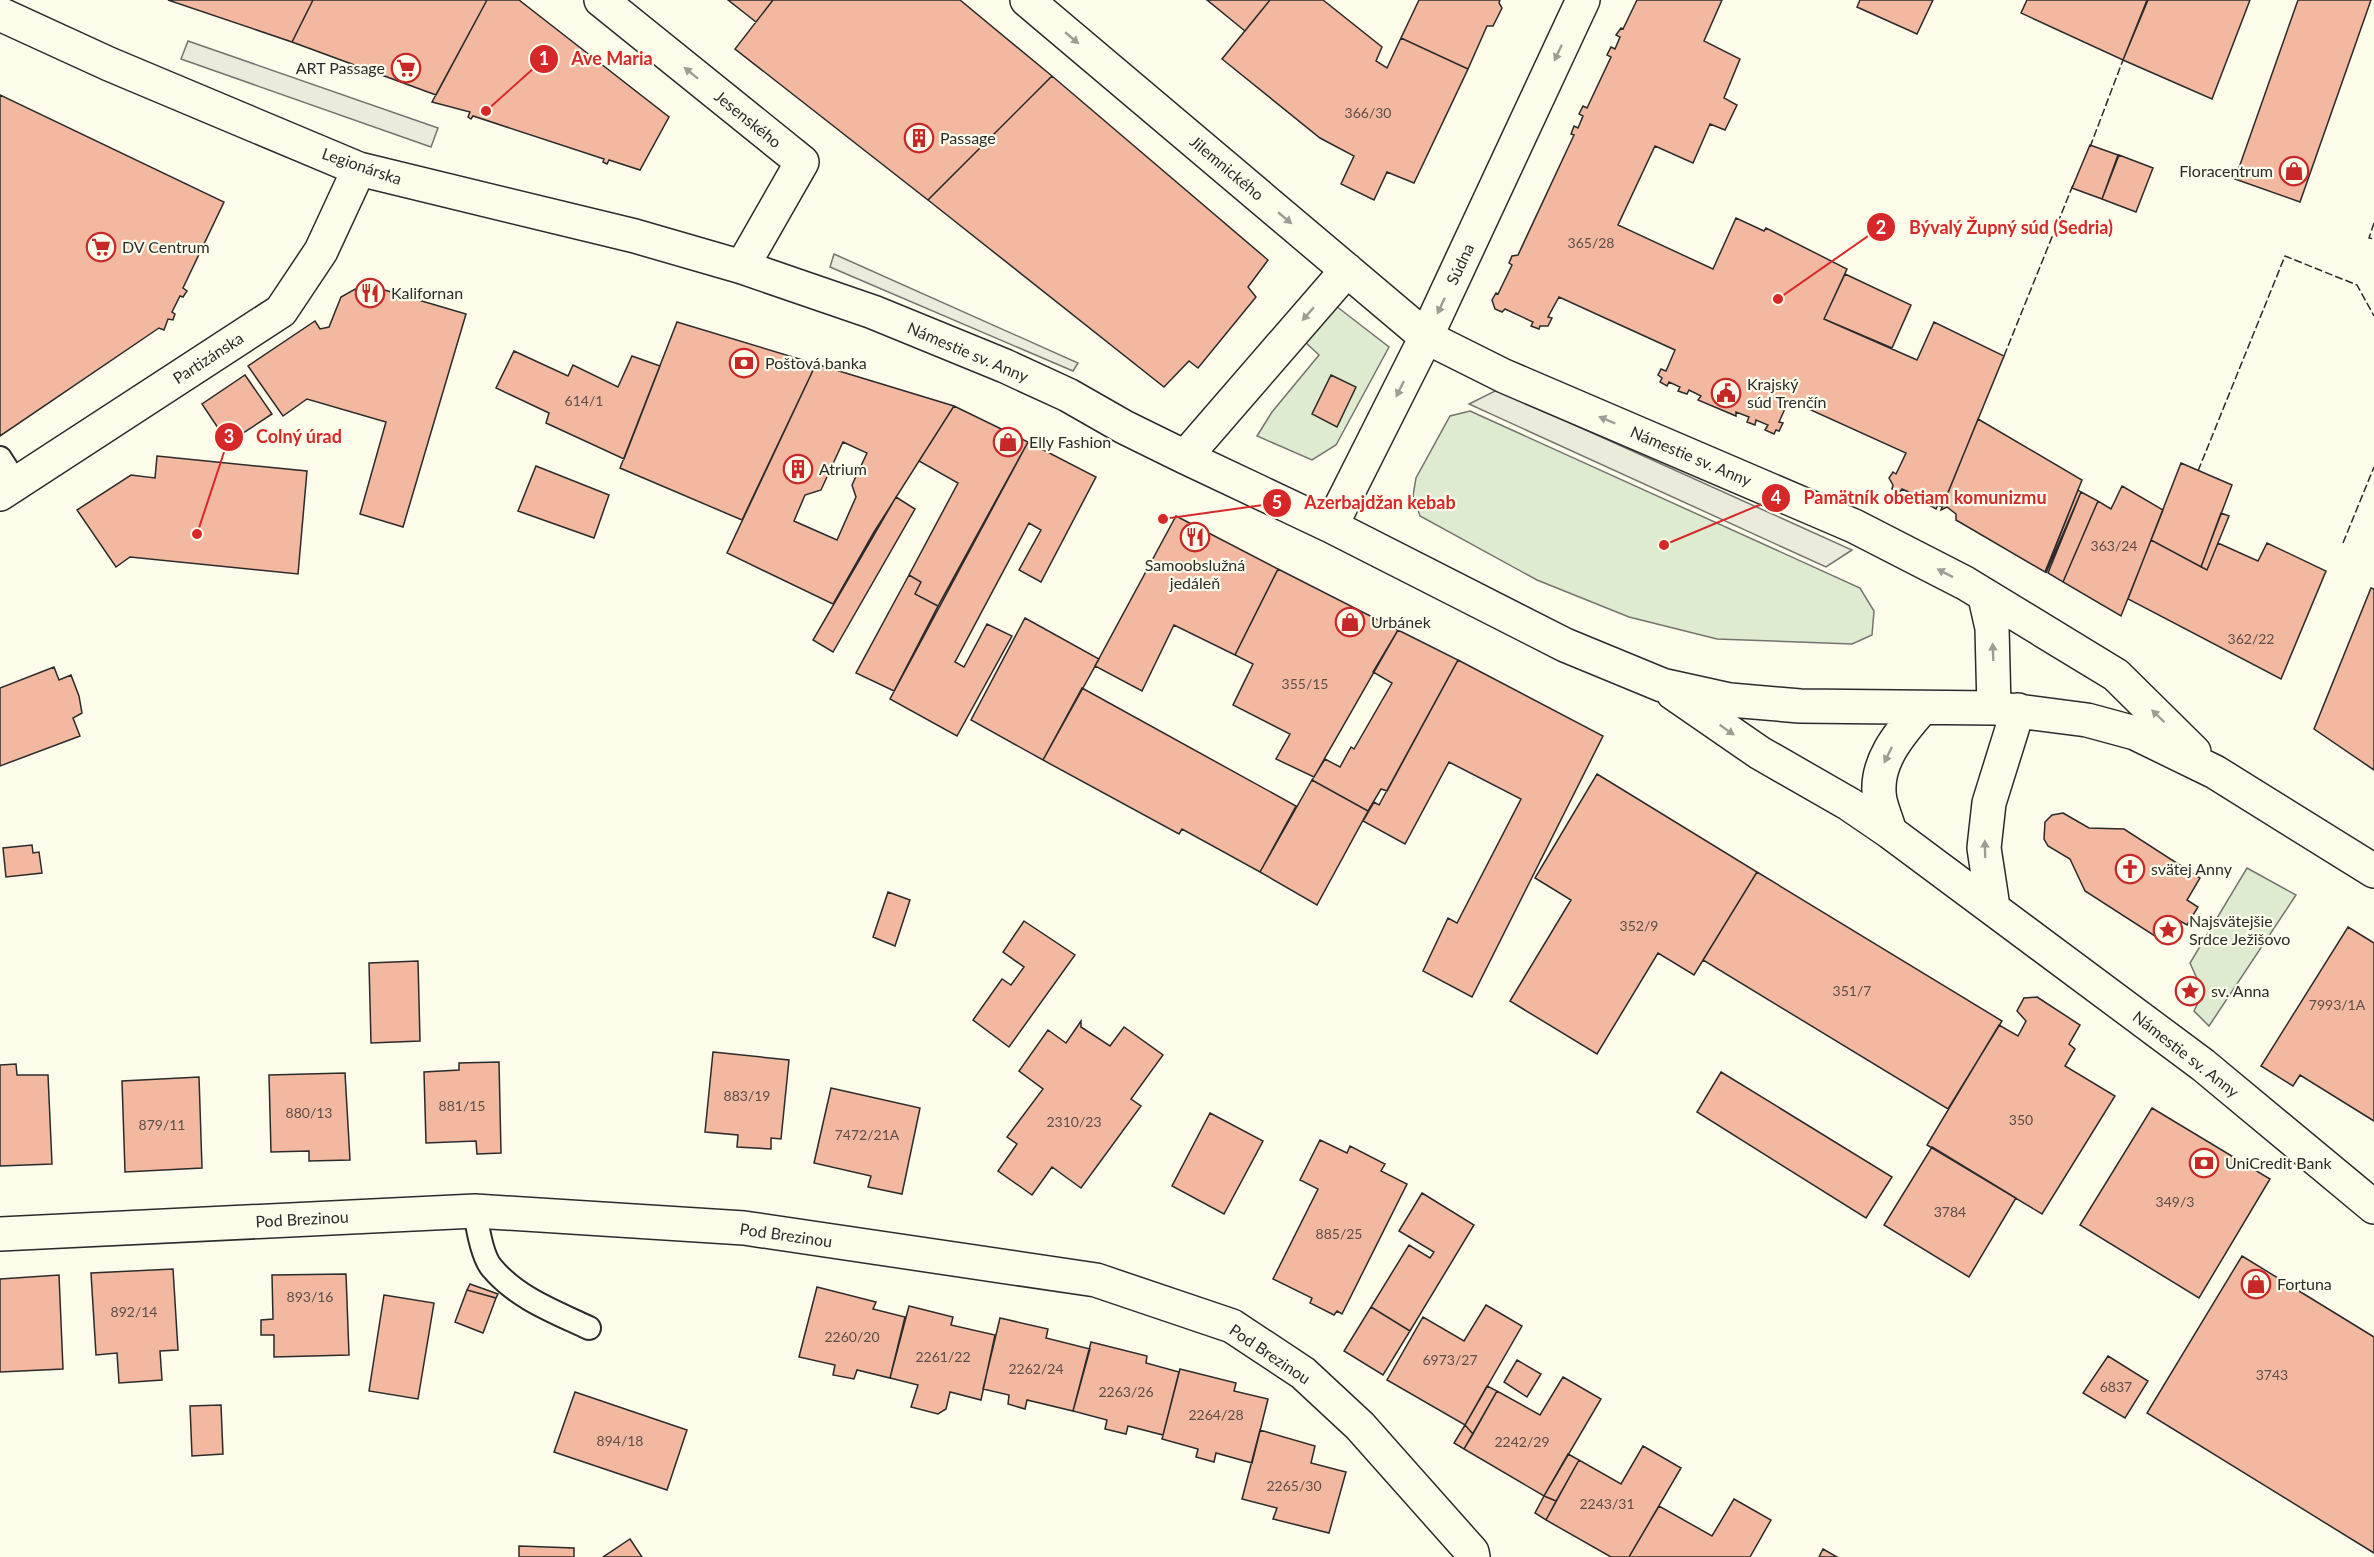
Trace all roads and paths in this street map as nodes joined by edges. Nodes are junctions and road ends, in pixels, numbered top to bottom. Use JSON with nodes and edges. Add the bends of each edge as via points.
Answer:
{"nodes":[{"id":1,"x":601,"y":0,"type":"edge"},
{"id":2,"x":1027,"y":0,"type":"edge"},
{"id":3,"x":1583,"y":0,"type":"edge"},
{"id":4,"x":0,"y":14,"type":"edge"},
{"id":5,"x":359,"y":169,"type":"junction"},
{"id":6,"x":742,"y":267,"type":"junction"},
{"id":7,"x":1347,"y":270,"type":"junction"},
{"id":8,"x":1426,"y":337,"type":"junction"},
{"id":9,"x":1185,"y":458,"type":"junction"},
{"id":10,"x":5,"y":478,"type":"edge"},
{"id":11,"x":1331,"y":526,"type":"junction"},
{"id":12,"x":1985,"y":597,"type":"junction"},
{"id":13,"x":1662,"y":686,"type":"junction"},
{"id":14,"x":1922,"y":708,"type":"junction"},
{"id":15,"x":2006,"y":709,"type":"junction"},
{"id":16,"x":2215,"y":772,"type":"junction"},
{"id":17,"x":1890,"y":832,"type":"junction"},
{"id":18,"x":2374,"y":871,"type":"edge"},
{"id":19,"x":1993,"y":907,"type":"junction"},
{"id":20,"x":2374,"y":1207,"type":"edge"},
{"id":21,"x":475,"y":1210,"type":"junction"},
{"id":22,"x":0,"y":1234,"type":"edge"},
{"id":23,"x":589,"y":1328,"type":"dead end"},
{"id":24,"x":1475,"y":1555,"type":"edge"}],
"edges":[{"from":6,"to":1,"type":"street","name":"Jesenského","one_way":true,"via":[[802,162]]},
{"from":2,"to":7,"type":"street","name":"Jilemnického","one_way":true},
{"from":3,"to":8,"type":"street","name":"Súdna","one_way":true},
{"from":4,"to":5,"type":"street","name":"Legionárska"},
{"from":5,"to":6,"type":"street","name":"Legionárska","via":[[635,236]]},
{"from":5,"to":10,"type":"street","name":"Partizánska","via":[[321,251],[281,311]]},
{"from":6,"to":9,"type":"street","name":"Námestie sv. Anny","via":[[873,312],[1005,366]]},
{"from":7,"to":8,"type":"street","name":"Jilemnického"},
{"from":7,"to":9,"type":"street","one_way":true},
{"from":8,"to":11,"type":"street","name":"Súdna","one_way":true},
{"from":12,"to":8,"type":"street","name":"Námestie sv. Anny","one_way":true,"via":[[1854,526],[1504,376]]},
{"from":9,"to":11,"type":"street","name":"Námestie sv. Anny"},
{"from":11,"to":13,"type":"street","name":"Námestie sv. Anny","via":[[1565,645]]},
{"from":15,"to":12,"type":"street","one_way":true},
{"from":16,"to":12,"type":"street","name":"Námestie sv. Anny","one_way":true,"via":[[2116,675]]},
{"from":13,"to":14,"type":"street","name":"Námestie sv. Anny","via":[[1730,700],[1800,706]]},
{"from":13,"to":17,"type":"street","name":"Námestie sv. Anny","one_way":true,"via":[[1760,753]]},
{"from":14,"to":15,"type":"street","name":"Námestie sv. Anny"},
{"from":14,"to":17,"type":"street","one_way":true,"via":[[1898,735],[1882,768],[1879,798]]},
{"from":15,"to":16,"type":"street","name":"Námestie sv. Anny","via":[[2087,720],[2135,733]]},
{"from":19,"to":15,"type":"street","one_way":true,"via":[[1984,849]]},
{"from":16,"to":18,"type":"street","name":"Námestie sv. Anny"},
{"from":17,"to":19,"type":"street","name":"Námestie sv. Anny"},
{"from":19,"to":20,"type":"street","name":"Námestie sv. Anny","via":[[2203,1065]]},
{"from":21,"to":22,"type":"street","name":"Pod Brezinou"},
{"from":21,"to":23,"type":"lane","via":[[490,1267],[526,1298]]},
{"from":21,"to":24,"type":"street","name":"Pod Brezinou","via":[[744,1228],[1096,1280],[1221,1322],[1303,1372],[1360,1426]]}]}
